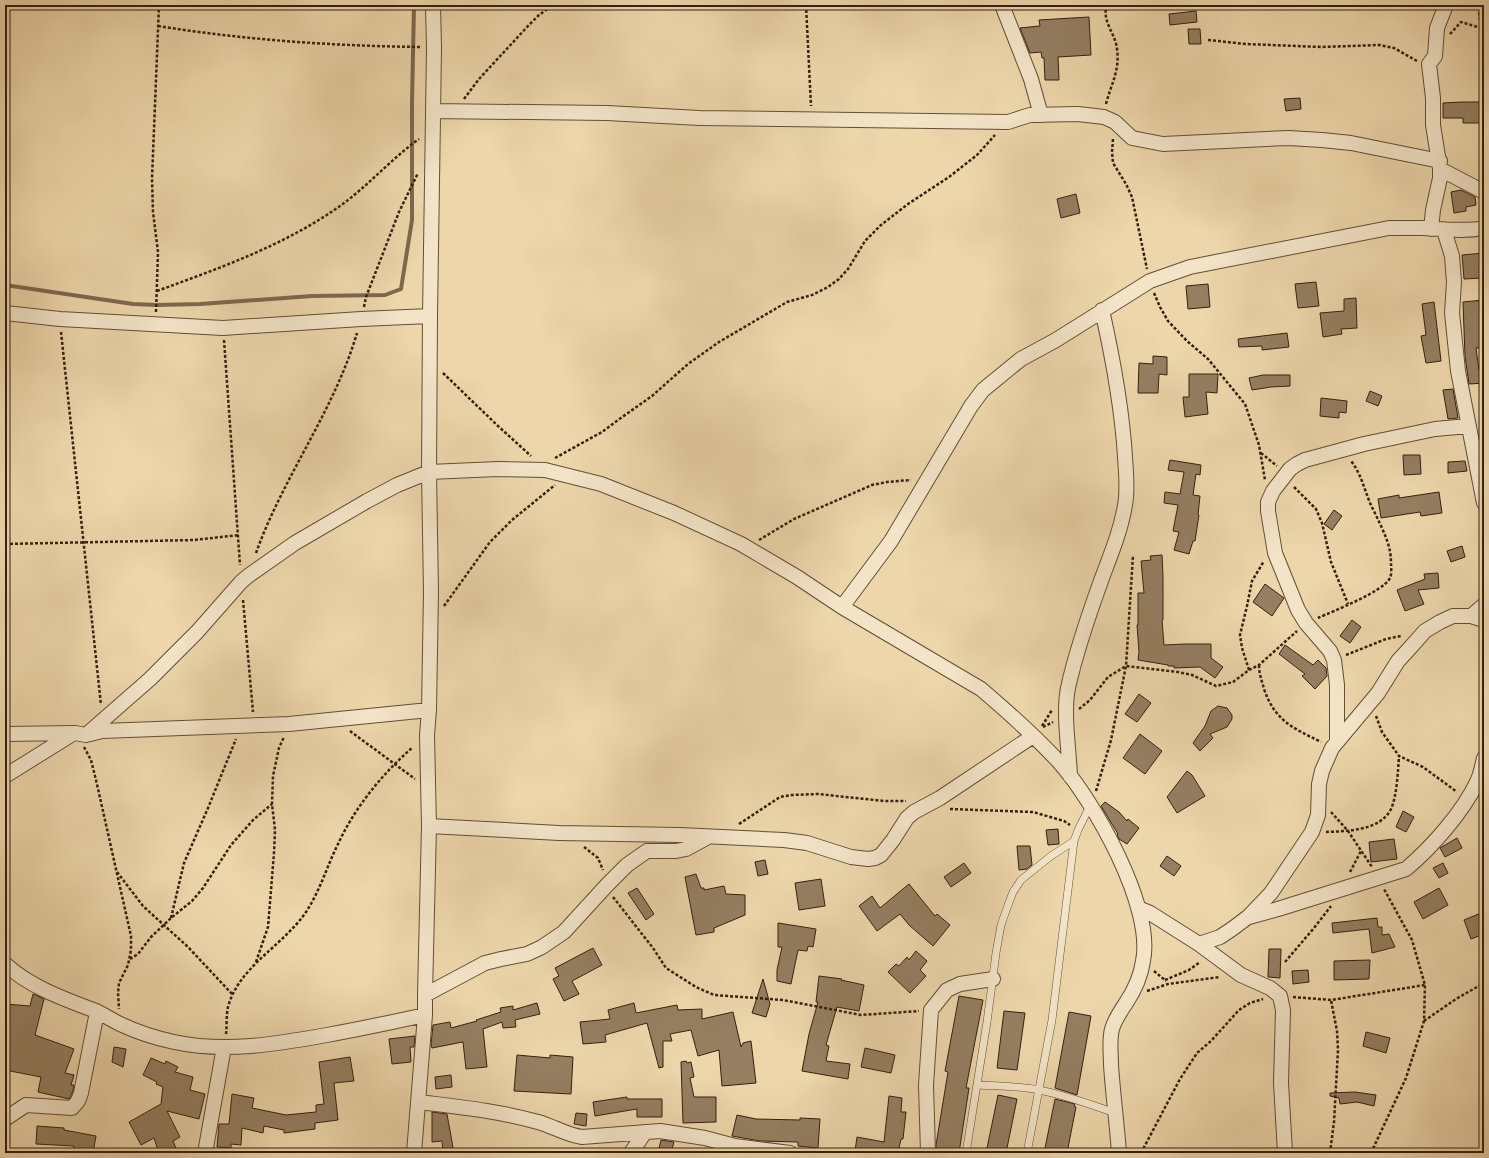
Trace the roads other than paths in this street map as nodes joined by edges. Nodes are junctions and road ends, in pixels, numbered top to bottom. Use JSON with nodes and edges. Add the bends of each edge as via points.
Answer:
{"nodes":[{"id":1,"x":433,"y":5,"type":"edge"},
{"id":2,"x":1002,"y":5,"type":"edge"},
{"id":3,"x":1446,"y":5,"type":"edge"},
{"id":4,"x":433,"y":111,"type":"junction"},
{"id":5,"x":1041,"y":115,"type":"junction"},
{"id":6,"x":1440,"y":165,"type":"junction"},
{"id":7,"x":1484,"y":192,"type":"edge"},
{"id":8,"x":1484,"y":228,"type":"edge"},
{"id":9,"x":1437,"y":229,"type":"junction"},
{"id":10,"x":1102,"y":310,"type":"junction"},
{"id":11,"x":5,"y":313,"type":"edge"},
{"id":12,"x":430,"y":316,"type":"junction"},
{"id":13,"x":1469,"y":426,"type":"junction"},
{"id":14,"x":429,"y":472,"type":"junction"},
{"id":15,"x":1484,"y":503,"type":"edge"},
{"id":16,"x":1484,"y":605,"type":"edge"},
{"id":17,"x":842,"y":607,"type":"junction"},
{"id":18,"x":1477,"y":618,"type":"edge"},
{"id":19,"x":429,"y":710,"type":"junction"},
{"id":20,"x":5,"y":734,"type":"edge"},
{"id":21,"x":78,"y":734,"type":"junction"},
{"id":22,"x":1033,"y":736,"type":"junction"},
{"id":23,"x":1335,"y":745,"type":"junction"},
{"id":24,"x":1484,"y":758,"type":"edge"},
{"id":25,"x":5,"y":776,"type":"edge"},
{"id":26,"x":1070,"y":776,"type":"junction"},
{"id":27,"x":1090,"y":806,"type":"junction"},
{"id":28,"x":429,"y":826,"type":"junction"},
{"id":29,"x":714,"y":837,"type":"junction"},
{"id":30,"x":1074,"y":841,"type":"junction"},
{"id":31,"x":1138,"y":908,"type":"junction"},
{"id":32,"x":1248,"y":917,"type":"junction"},
{"id":33,"x":1199,"y":944,"type":"junction"},
{"id":34,"x":5,"y":964,"type":"edge"},
{"id":35,"x":993,"y":980,"type":"junction"},
{"id":36,"x":425,"y":995,"type":"junction"},
{"id":37,"x":97,"y":1012,"type":"junction"},
{"id":38,"x":425,"y":1015,"type":"junction"},
{"id":39,"x":224,"y":1047,"type":"junction"},
{"id":40,"x":977,"y":1085,"type":"junction"},
{"id":41,"x":1038,"y":1090,"type":"junction"},
{"id":42,"x":419,"y":1102,"type":"junction"},
{"id":43,"x":1115,"y":1113,"type":"junction"},
{"id":44,"x":5,"y":1119,"type":"edge"},
{"id":45,"x":645,"y":1132,"type":"junction"},
{"id":46,"x":736,"y":1149,"type":"edge"},
{"id":47,"x":205,"y":1153,"type":"edge"},
{"id":48,"x":414,"y":1153,"type":"edge"},
{"id":49,"x":631,"y":1153,"type":"edge"},
{"id":50,"x":790,"y":1153,"type":"edge"},
{"id":51,"x":928,"y":1153,"type":"edge"},
{"id":52,"x":966,"y":1153,"type":"edge"},
{"id":53,"x":1027,"y":1153,"type":"edge"},
{"id":54,"x":1119,"y":1153,"type":"edge"},
{"id":55,"x":1285,"y":1153,"type":"edge"}],
"edges":[{"from":1,"to":4,"type":"street"},
{"from":2,"to":5,"type":"street","via":[[1031,79]]},
{"from":3,"to":6,"type":"street","via":[[1437,28],[1435,56],[1429,64],[1433,125]]},
{"from":4,"to":5,"type":"street","via":[[1008,122],[1030,115]]},
{"from":4,"to":12,"type":"street"},
{"from":5,"to":6,"type":"street","via":[[1078,114],[1109,119],[1132,138],[1163,144],[1288,138],[1322,140],[1351,143]]},
{"from":6,"to":7,"type":"street"},
{"from":6,"to":9,"type":"street","via":[[1433,210]]},
{"from":8,"to":9,"type":"street"},
{"from":9,"to":10,"type":"street","via":[[1389,228],[1190,267],[1150,281]]},
{"from":9,"to":13,"type":"street","via":[[1452,256],[1453,334]]},
{"from":10,"to":17,"type":"street","via":[[1021,359],[983,390],[890,541]]},
{"from":10,"to":26,"type":"street","via":[[1120,401],[1126,475],[1125,505],[1068,689],[1066,716]]},
{"from":11,"to":12,"type":"street","via":[[60,319],[223,328]]},
{"from":12,"to":14,"type":"street"},
{"from":13,"to":15,"type":"street"},
{"from":13,"to":23,"type":"street","via":[[1435,429],[1305,460],[1286,474],[1268,502],[1275,553],[1298,610],[1330,651],[1334,660],[1337,685]]},
{"from":14,"to":17,"type":"street","via":[[543,467],[602,484],[674,513],[747,548],[798,577]]},
{"from":14,"to":19,"type":"street"},
{"from":14,"to":21,"type":"street","via":[[397,485],[308,535],[241,582],[197,632],[150,679],[103,721]]},
{"from":16,"to":18,"type":"street"},
{"from":17,"to":22,"type":"street","via":[[981,689]]},
{"from":18,"to":23,"type":"street","via":[[1453,616],[1425,631]]},
{"from":19,"to":21,"type":"street","via":[[289,724]]},
{"from":19,"to":28,"type":"street"},
{"from":20,"to":21,"type":"street"},
{"from":21,"to":25,"type":"street"},
{"from":22,"to":26,"type":"street"},
{"from":22,"to":29,"type":"street","via":[[940,798],[914,812],[893,840],[875,858],[851,857],[807,843],[784,840]]},
{"from":23,"to":32,"type":"street","via":[[1322,771],[1318,815],[1312,832],[1271,893]]},
{"from":24,"to":32,"type":"street","via":[[1478,780],[1468,800],[1423,855],[1406,869],[1278,910]]},
{"from":26,"to":27,"type":"street"},
{"from":27,"to":30,"type":"lane"},
{"from":27,"to":31,"type":"street","via":[[1127,875]]},
{"from":28,"to":29,"type":"street"},
{"from":28,"to":36,"type":"street"},
{"from":29,"to":36,"type":"street","via":[[686,849],[647,851],[627,865],[564,932],[542,948],[485,964]]},
{"from":30,"to":35,"type":"lane","via":[[1031,871],[1013,892],[1001,925]]},
{"from":30,"to":41,"type":"lane","via":[[1052,1020]]},
{"from":31,"to":33,"type":"street"},
{"from":31,"to":43,"type":"street","via":[[1143,932],[1144,961],[1136,984],[1116,1017],[1110,1038]]},
{"from":32,"to":33,"type":"street","via":[[1220,937]]},
{"from":33,"to":55,"type":"street","via":[[1241,975],[1270,988],[1278,995],[1283,1010],[1281,1084]]},
{"from":34,"to":37,"type":"street","via":[[39,987]]},
{"from":35,"to":40,"type":"lane"},
{"from":35,"to":51,"type":"street","via":[[960,984],[947,990],[931,1010],[926,1085]]},
{"from":36,"to":38,"type":"street"},
{"from":37,"to":39,"type":"street","via":[[141,1033],[196,1046]]},
{"from":37,"to":44,"type":"street","via":[[81,1093],[72,1108],[26,1105]]},
{"from":38,"to":39,"type":"street","via":[[296,1041],[264,1046]]},
{"from":38,"to":42,"type":"street"},
{"from":39,"to":47,"type":"street"},
{"from":40,"to":41,"type":"lane"},
{"from":40,"to":52,"type":"lane"},
{"from":41,"to":43,"type":"lane","via":[[1082,1101]]},
{"from":41,"to":53,"type":"lane"},
{"from":42,"to":45,"type":"street","via":[[505,1114],[539,1122],[574,1136]]},
{"from":42,"to":48,"type":"street"},
{"from":43,"to":54,"type":"street"},
{"from":45,"to":46,"type":"street","via":[[677,1132]]},
{"from":45,"to":49,"type":"street"},
{"from":46,"to":50,"type":"street"}]}
